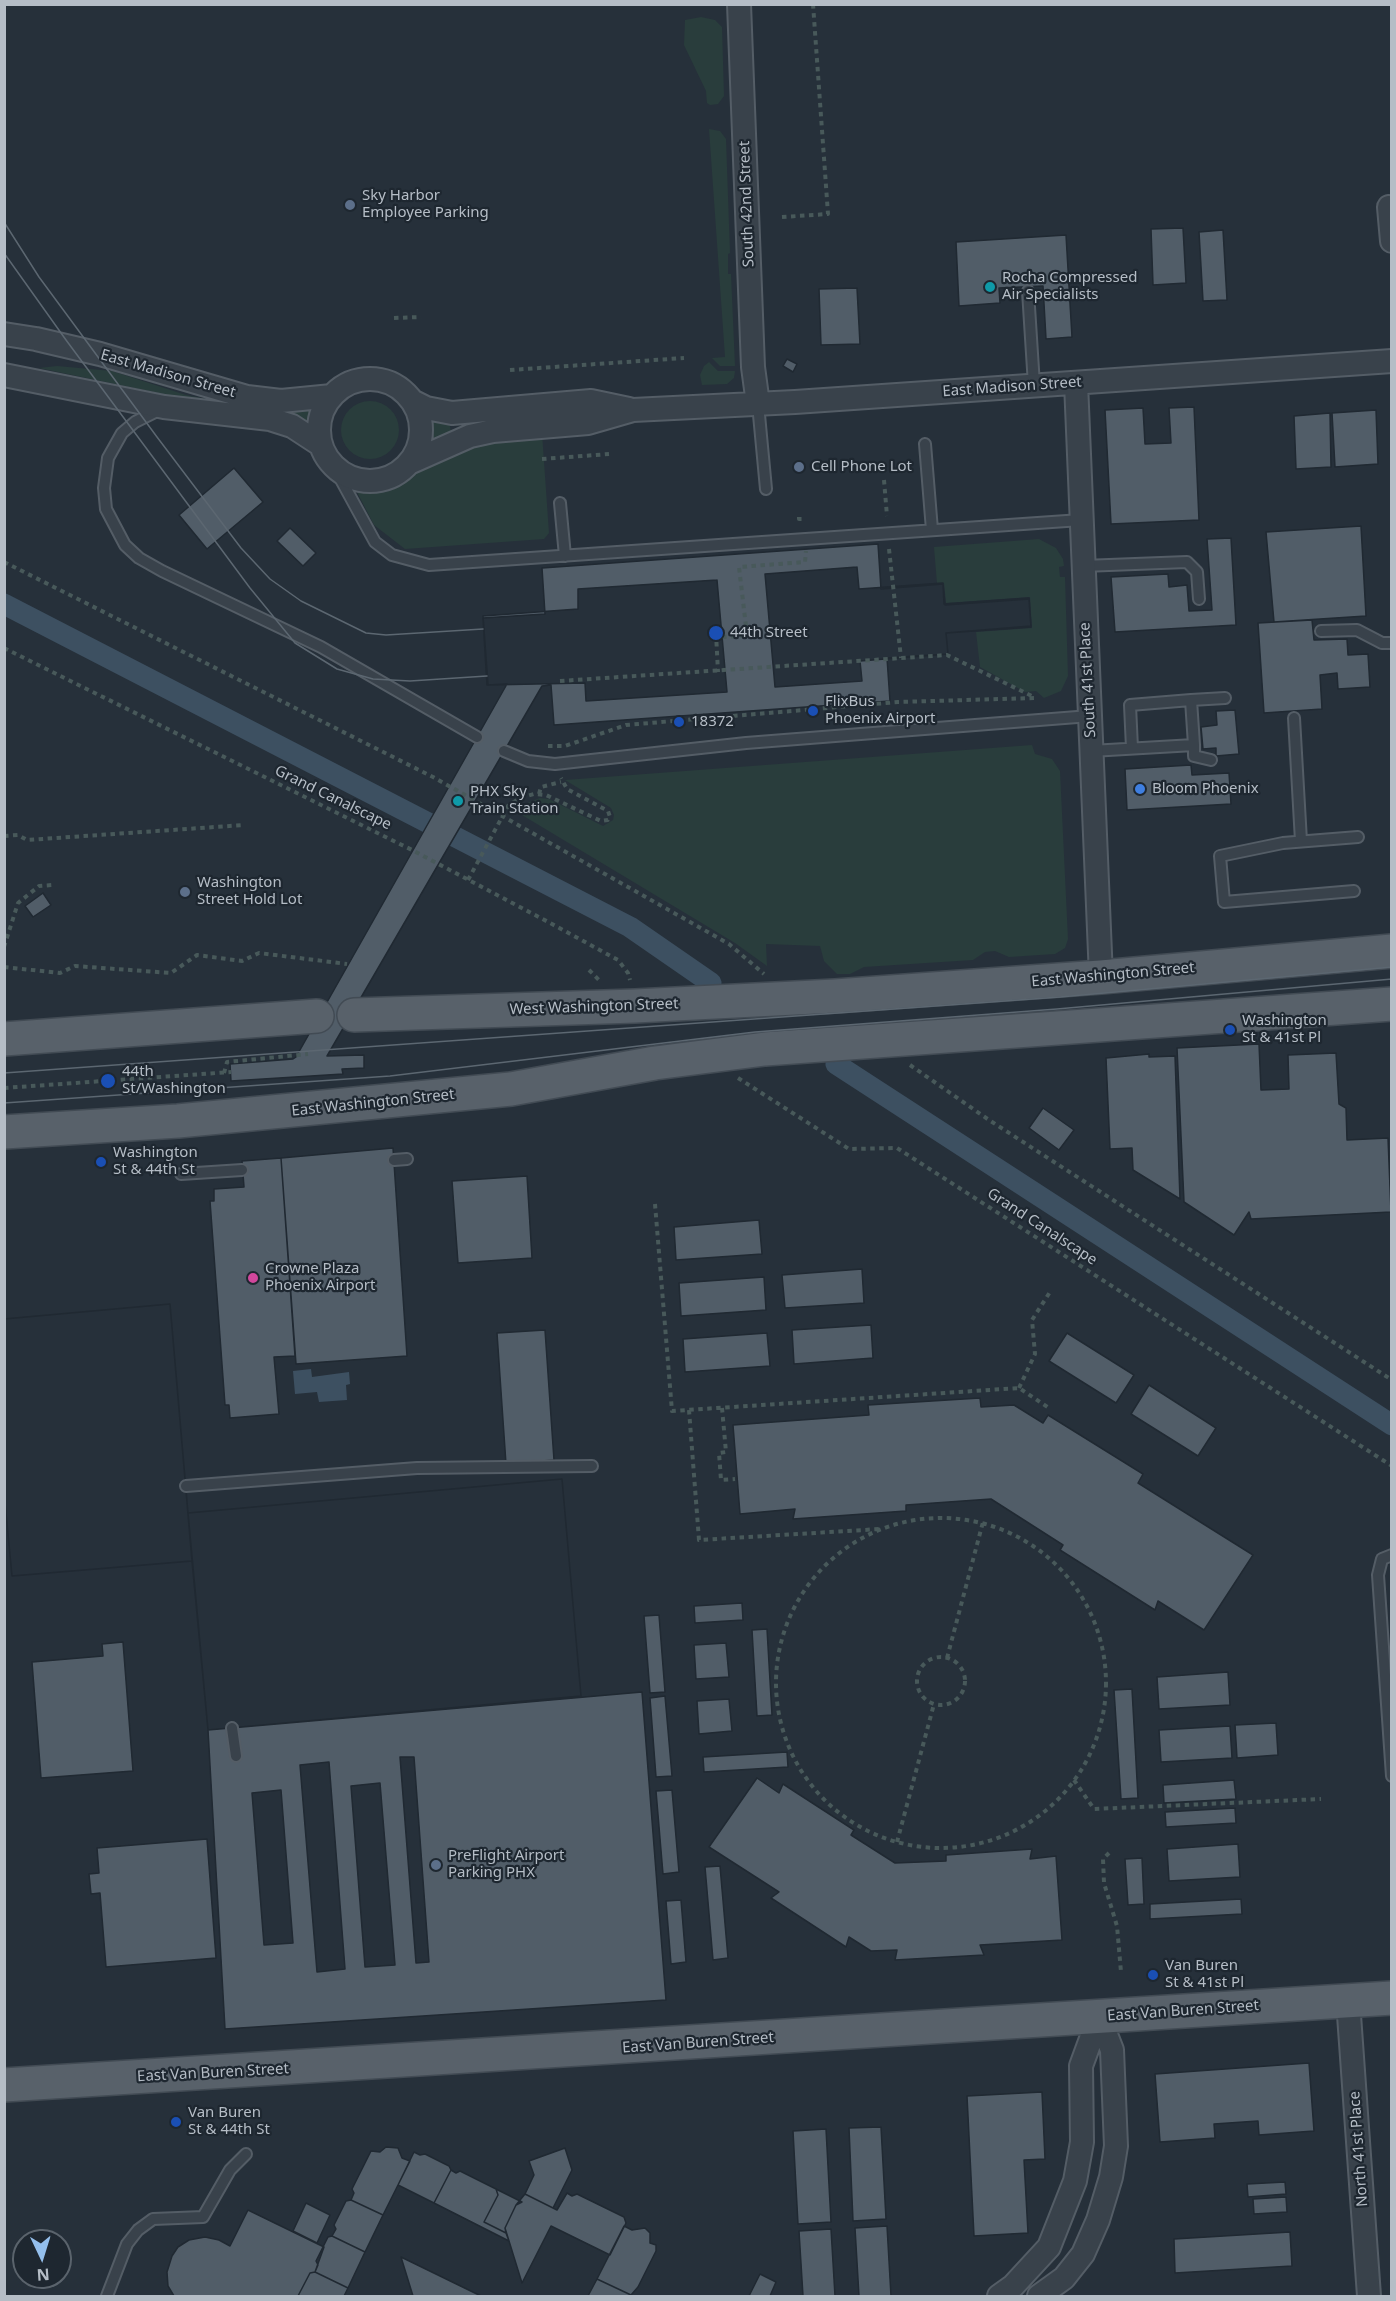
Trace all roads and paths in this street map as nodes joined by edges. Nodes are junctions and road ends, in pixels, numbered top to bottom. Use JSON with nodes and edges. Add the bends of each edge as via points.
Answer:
{"nodes":[{"id":1,"x":739,"y":4,"type":"edge"},
{"id":2,"x":813,"y":4,"type":"edge"},
{"id":3,"x":1389,"y":207,"type":"dead end"},
{"id":4,"x":782,"y":217,"type":"dead end"},
{"id":5,"x":1392,"y":241,"type":"edge"},
{"id":6,"x":1028,"y":291,"type":"dead end"},
{"id":7,"x":421,"y":317,"type":"dead end"},
{"id":8,"x":394,"y":318,"type":"dead end"},
{"id":9,"x":4,"y":334,"type":"edge"},
{"id":10,"x":684,"y":358,"type":"dead end"},
{"id":11,"x":1392,"y":361,"type":"edge"},
{"id":12,"x":510,"y":370,"type":"dead end"},
{"id":13,"x":4,"y":375,"type":"edge"},
{"id":14,"x":1076,"y":382,"type":"junction"},
{"id":15,"x":1034,"y":386,"type":"junction"},
{"id":16,"x":332,"y":396,"type":"junction"},
{"id":17,"x":412,"y":401,"type":"junction"},
{"id":18,"x":758,"y":404,"type":"junction"},
{"id":19,"x":164,"y":407,"type":"junction"},
{"id":20,"x":633,"y":410,"type":"junction"},
{"id":21,"x":925,"y":444,"type":"dead end"},
{"id":22,"x":321,"y":445,"type":"junction"},
{"id":23,"x":609,"y":454,"type":"dead end"},
{"id":24,"x":542,"y":459,"type":"dead end"},
{"id":25,"x":410,"y":462,"type":"junction"},
{"id":26,"x":334,"y":467,"type":"junction"},
{"id":27,"x":884,"y":480,"type":"dead end"},
{"id":28,"x":766,"y":489,"type":"dead end"},
{"id":29,"x":560,"y":503,"type":"dead end"},
{"id":30,"x":887,"y":516,"type":"dead end"},
{"id":31,"x":799,"y":517,"type":"dead end"},
{"id":32,"x":805,"y":519,"type":"dead end"},
{"id":33,"x":1081,"y":520,"type":"junction"},
{"id":34,"x":932,"y":530,"type":"junction"},
{"id":35,"x":806,"y":549,"type":"dead end"},
{"id":36,"x":889,"y":549,"type":"dead end"},
{"id":37,"x":565,"y":556,"type":"junction"},
{"id":38,"x":4,"y":562,"type":"edge"},
{"id":39,"x":1083,"y":566,"type":"junction"},
{"id":40,"x":1199,"y":599,"type":"dead end"},
{"id":41,"x":1321,"y":631,"type":"dead end"},
{"id":42,"x":716,"y":633,"type":"dead end"},
{"id":43,"x":771,"y":634,"type":"dead end"},
{"id":44,"x":747,"y":635,"type":"junction"},
{"id":45,"x":722,"y":637,"type":"dead end"},
{"id":46,"x":1392,"y":643,"type":"edge"},
{"id":47,"x":4,"y":648,"type":"edge"},
{"id":48,"x":901,"y":658,"type":"junction"},
{"id":49,"x":718,"y":672,"type":"junction"},
{"id":50,"x":560,"y":681,"type":"dead end"},
{"id":51,"x":1225,"y":698,"type":"dead end"},
{"id":52,"x":1191,"y":700,"type":"junction"},
{"id":53,"x":1090,"y":716,"type":"junction"},
{"id":54,"x":1294,"y":718,"type":"dead end"},
{"id":55,"x":477,"y":737,"type":"dead end"},
{"id":56,"x":1194,"y":745,"type":"junction"},
{"id":57,"x":1132,"y":748,"type":"junction"},
{"id":58,"x":504,"y":751,"type":"dead end"},
{"id":59,"x":548,"y":751,"type":"dead end"},
{"id":60,"x":1091,"y":751,"type":"junction"},
{"id":61,"x":1212,"y":759,"type":"dead end"},
{"id":62,"x":539,"y":794,"type":"junction"},
{"id":63,"x":501,"y":818,"type":"junction"},
{"id":64,"x":244,"y":825,"type":"dead end"},
{"id":65,"x":4,"y":836,"type":"edge"},
{"id":66,"x":1358,"y":837,"type":"dead end"},
{"id":67,"x":1301,"y":842,"type":"junction"},
{"id":68,"x":468,"y":880,"type":"junction"},
{"id":69,"x":52,"y":885,"type":"dead end"},
{"id":70,"x":1354,"y":891,"type":"dead end"},
{"id":71,"x":4,"y":947,"type":"edge"},
{"id":72,"x":1392,"y":951,"type":"edge"},
{"id":73,"x":347,"y":964,"type":"dead end"},
{"id":74,"x":4,"y":967,"type":"edge"},
{"id":75,"x":768,"y":977,"type":"dead end"},
{"id":76,"x":1101,"y":977,"type":"junction"},
{"id":77,"x":632,"y":990,"type":"dead end"},
{"id":78,"x":819,"y":997,"type":"joint"},
{"id":79,"x":1392,"y":1004,"type":"edge"},
{"id":80,"x":354,"y":1015,"type":"dead end"},
{"id":81,"x":317,"y":1016,"type":"dead end"},
{"id":82,"x":4,"y":1039,"type":"edge"},
{"id":83,"x":896,"y":1045,"type":"junction"},
{"id":84,"x":308,"y":1054,"type":"dead end"},
{"id":85,"x":737,"y":1064,"type":"junction"},
{"id":86,"x":224,"y":1072,"type":"junction"},
{"id":87,"x":231,"y":1072,"type":"dead end"},
{"id":88,"x":4,"y":1089,"type":"edge"},
{"id":89,"x":4,"y":1132,"type":"edge"},
{"id":90,"x":407,"y":1159,"type":"dead end"},
{"id":91,"x":394,"y":1160,"type":"dead end"},
{"id":92,"x":242,"y":1170,"type":"dead end"},
{"id":93,"x":181,"y":1174,"type":"dead end"},
{"id":94,"x":655,"y":1204,"type":"dead end"},
{"id":95,"x":1050,"y":1292,"type":"dead end"},
{"id":96,"x":1392,"y":1380,"type":"edge"},
{"id":97,"x":1019,"y":1388,"type":"junction"},
{"id":98,"x":722,"y":1408,"type":"junction"},
{"id":99,"x":1049,"y":1408,"type":"dead end"},
{"id":100,"x":688,"y":1410,"type":"junction"},
{"id":101,"x":592,"y":1466,"type":"dead end"},
{"id":102,"x":1392,"y":1466,"type":"edge"},
{"id":103,"x":735,"y":1479,"type":"dead end"},
{"id":104,"x":186,"y":1486,"type":"dead end"},
{"id":105,"x":983,"y":1522,"type":"junction"},
{"id":106,"x":881,"y":1529,"type":"junction"},
{"id":107,"x":1392,"y":1555,"type":"edge"},
{"id":108,"x":947,"y":1658,"type":"junction"},
{"id":109,"x":934,"y":1704,"type":"junction"},
{"id":110,"x":232,"y":1728,"type":"dead end"},
{"id":111,"x":236,"y":1756,"type":"dead end"},
{"id":112,"x":1392,"y":1776,"type":"edge"},
{"id":113,"x":1074,"y":1780,"type":"junction"},
{"id":114,"x":1321,"y":1799,"type":"dead end"},
{"id":115,"x":897,"y":1842,"type":"junction"},
{"id":116,"x":1109,"y":1853,"type":"dead end"},
{"id":117,"x":1121,"y":1972,"type":"dead end"},
{"id":118,"x":1392,"y":1998,"type":"edge"},
{"id":119,"x":1348,"y":2001,"type":"junction"},
{"id":120,"x":1099,"y":2017,"type":"junction"},
{"id":121,"x":4,"y":2085,"type":"edge"},
{"id":122,"x":246,"y":2154,"type":"dead end"},
{"id":123,"x":1064,"y":2278,"type":"junction"},
{"id":124,"x":107,"y":2296,"type":"edge"},
{"id":125,"x":999,"y":2296,"type":"edge"},
{"id":126,"x":1039,"y":2296,"type":"edge"},
{"id":127,"x":1052,"y":2296,"type":"edge"},
{"id":128,"x":1369,"y":2296,"type":"edge"}],
"edges":[{"from":1,"to":18,"type":"street","name":"South 42nd Street","via":[[753,367]]},
{"from":2,"to":4,"type":"path","via":[[828,214]]},
{"from":3,"to":5,"type":"street"},
{"from":6,"to":15,"type":"lane"},
{"from":7,"to":8,"type":"path"},
{"from":9,"to":16,"type":"street","name":"East Madison Street","via":[[100,354],[247,397],[281,401]]},
{"from":10,"to":12,"type":"path"},
{"from":11,"to":14,"type":"street","name":"East Madison Street"},
{"from":13,"to":19,"type":"street","name":"East Madison Street"},
{"from":14,"to":15,"type":"street","name":"East Madison Street"},
{"from":14,"to":33,"type":"street","name":"South 41st Place"},
{"from":15,"to":18,"type":"street","name":"East Madison Street"},
{"from":16,"to":17,"type":"street","via":[[354,382],[370,379],[400,389]]},
{"from":16,"to":22,"type":"street","via":[[322,410]]},
{"from":17,"to":20,"type":"street","name":"East Madison Street","via":[[452,413],[591,401]]},
{"from":17,"to":25,"type":"street","via":[[421,432]]},
{"from":18,"to":20,"type":"street","name":"East Madison Street"},
{"from":18,"to":28,"type":"lane"},
{"from":19,"to":22,"type":"street","name":"East Madison Street","via":[[270,419],[292,426]]},
{"from":19,"to":55,"type":"lane","via":[[122,433],[108,458],[106,509],[125,545],[162,571],[321,647]]},
{"from":20,"to":25,"type":"street","name":"East Madison Street","via":[[588,423],[471,436]]},
{"from":21,"to":34,"type":"lane"},
{"from":22,"to":26,"type":"street"},
{"from":23,"to":24,"type":"path"},
{"from":25,"to":26,"type":"street","via":[[386,479],[372,481],[359,480]]},
{"from":26,"to":37,"type":"lane","via":[[370,534],[392,555],[429,565]]},
{"from":27,"to":30,"type":"path"},
{"from":29,"to":37,"type":"lane"},
{"from":31,"to":32,"type":"path"},
{"from":33,"to":34,"type":"lane"},
{"from":33,"to":39,"type":"street","name":"South 41st Place"},
{"from":34,"to":37,"type":"lane"},
{"from":35,"to":44,"type":"path","via":[[805,562],[739,567]]},
{"from":36,"to":48,"type":"path"},
{"from":38,"to":63,"type":"path","via":[[432,777]]},
{"from":39,"to":40,"type":"lane","via":[[1186,562],[1197,572]]},
{"from":39,"to":53,"type":"street","name":"South 41st Place"},
{"from":41,"to":46,"type":"lane","via":[[1357,630],[1382,643]]},
{"from":42,"to":49,"type":"path"},
{"from":43,"to":44,"type":"path"},
{"from":44,"to":45,"type":"path"},
{"from":47,"to":68,"type":"path","name":"Grand Canalscape"},
{"from":48,"to":49,"type":"path"},
{"from":48,"to":59,"type":"path","via":[[947,655],[1035,698],[898,702],[626,725],[565,746],[546,747]]},
{"from":49,"to":50,"type":"path"},
{"from":51,"to":52,"type":"lane"},
{"from":52,"to":56,"type":"lane"},
{"from":52,"to":57,"type":"lane","via":[[1130,705]]},
{"from":53,"to":58,"type":"lane","via":[[758,742],[555,764],[528,761]]},
{"from":53,"to":60,"type":"street","name":"South 41st Place"},
{"from":54,"to":67,"type":"lane"},
{"from":56,"to":57,"type":"lane"},
{"from":56,"to":61,"type":"lane","via":[[1194,756]]},
{"from":57,"to":60,"type":"lane"},
{"from":60,"to":76,"type":"street","name":"South 41st Place"},
{"from":62,"to":62,"type":"path","via":[[558,799],[601,821],[608,820],[608,811],[567,789],[561,780],[541,787]]},
{"from":62,"to":63,"type":"path","via":[[513,802]]},
{"from":63,"to":68,"type":"path"},
{"from":63,"to":75,"type":"path","via":[[729,944]]},
{"from":64,"to":65,"type":"path","via":[[27,840],[18,835]]},
{"from":66,"to":67,"type":"lane"},
{"from":67,"to":70,"type":"lane","via":[[1220,856],[1224,902]]},
{"from":68,"to":77,"type":"path","name":"Grand Canalscape","via":[[618,960],[628,973]]},
{"from":69,"to":71,"type":"path","via":[[39,886],[18,903]]},
{"from":72,"to":76,"type":"main road","name":"East Washington Street"},
{"from":73,"to":74,"type":"path","via":[[259,953],[242,961],[198,955],[171,974],[75,966],[60,973]]},
{"from":76,"to":78,"type":"main road","name":"East Washington Street"},
{"from":78,"to":80,"type":"main road","name":"West Washington Street"},
{"from":79,"to":83,"type":"main road"},
{"from":81,"to":82,"type":"main road"},
{"from":83,"to":85,"type":"main road"},
{"from":83,"to":96,"type":"path","via":[[925,1078]]},
{"from":84,"to":86,"type":"path","via":[[227,1062]]},
{"from":85,"to":89,"type":"main road","name":"East Washington Street","via":[[655,1063],[511,1089],[177,1121]]},
{"from":85,"to":102,"type":"path","name":"Grand Canalscape","via":[[849,1149],[897,1148]]},
{"from":86,"to":87,"type":"path"},
{"from":86,"to":88,"type":"path"},
{"from":90,"to":91,"type":"lane"},
{"from":92,"to":93,"type":"lane"},
{"from":94,"to":100,"type":"path","via":[[672,1411]]},
{"from":95,"to":97,"type":"path","via":[[1032,1320],[1035,1354]]},
{"from":97,"to":98,"type":"path"},
{"from":97,"to":99,"type":"path"},
{"from":98,"to":100,"type":"path"},
{"from":98,"to":103,"type":"path","via":[[726,1452],[719,1452],[721,1480]]},
{"from":100,"to":106,"type":"path","via":[[699,1540]]},
{"from":101,"to":104,"type":"lane","via":[[417,1468]]},
{"from":105,"to":106,"type":"path","via":[[919,1520]]},
{"from":105,"to":108,"type":"path"},
{"from":105,"to":113,"type":"path","via":[[1030,1544],[1060,1568],[1083,1598],[1099,1633],[1106,1670],[1106,1703],[1098,1736]]},
{"from":106,"to":115,"type":"path","via":[[848,1547],[819,1572],[799,1598],[785,1627],[777,1658],[776,1690],[780,1723],[791,1753],[810,1784],[835,1810],[865,1830]]},
{"from":107,"to":112,"type":"lane","via":[[1382,1559],[1378,1575]]},
{"from":108,"to":109,"type":"path","via":[[924,1664],[917,1679],[922,1694]]},
{"from":108,"to":109,"type":"path","via":[[960,1667],[965,1683],[958,1698],[943,1705]]},
{"from":109,"to":115,"type":"path"},
{"from":110,"to":111,"type":"lane"},
{"from":113,"to":114,"type":"path","via":[[1094,1809]]},
{"from":113,"to":115,"type":"path","via":[[1038,1817],[1006,1835],[972,1845],[935,1848]]},
{"from":116,"to":117,"type":"path","via":[[1103,1859],[1104,1883],[1117,1926]]},
{"from":118,"to":119,"type":"main road","name":"East Van Buren Street"},
{"from":119,"to":120,"type":"main road","name":"East Van Buren Street"},
{"from":119,"to":128,"type":"street","name":"North 41st Place"},
{"from":120,"to":121,"type":"main road","name":"East Van Buren Street"},
{"from":120,"to":123,"type":"street","via":[[1112,2050],[1116,2146],[1098,2220],[1083,2254]]},
{"from":120,"to":125,"type":"street","via":[[1081,2066],[1082,2142],[1075,2181],[1049,2247]]},
{"from":122,"to":124,"type":"lane","via":[[230,2170],[203,2217],[153,2219],[138,2230],[127,2244]]},
{"from":123,"to":126,"type":"street"},
{"from":123,"to":127,"type":"street"}]}
